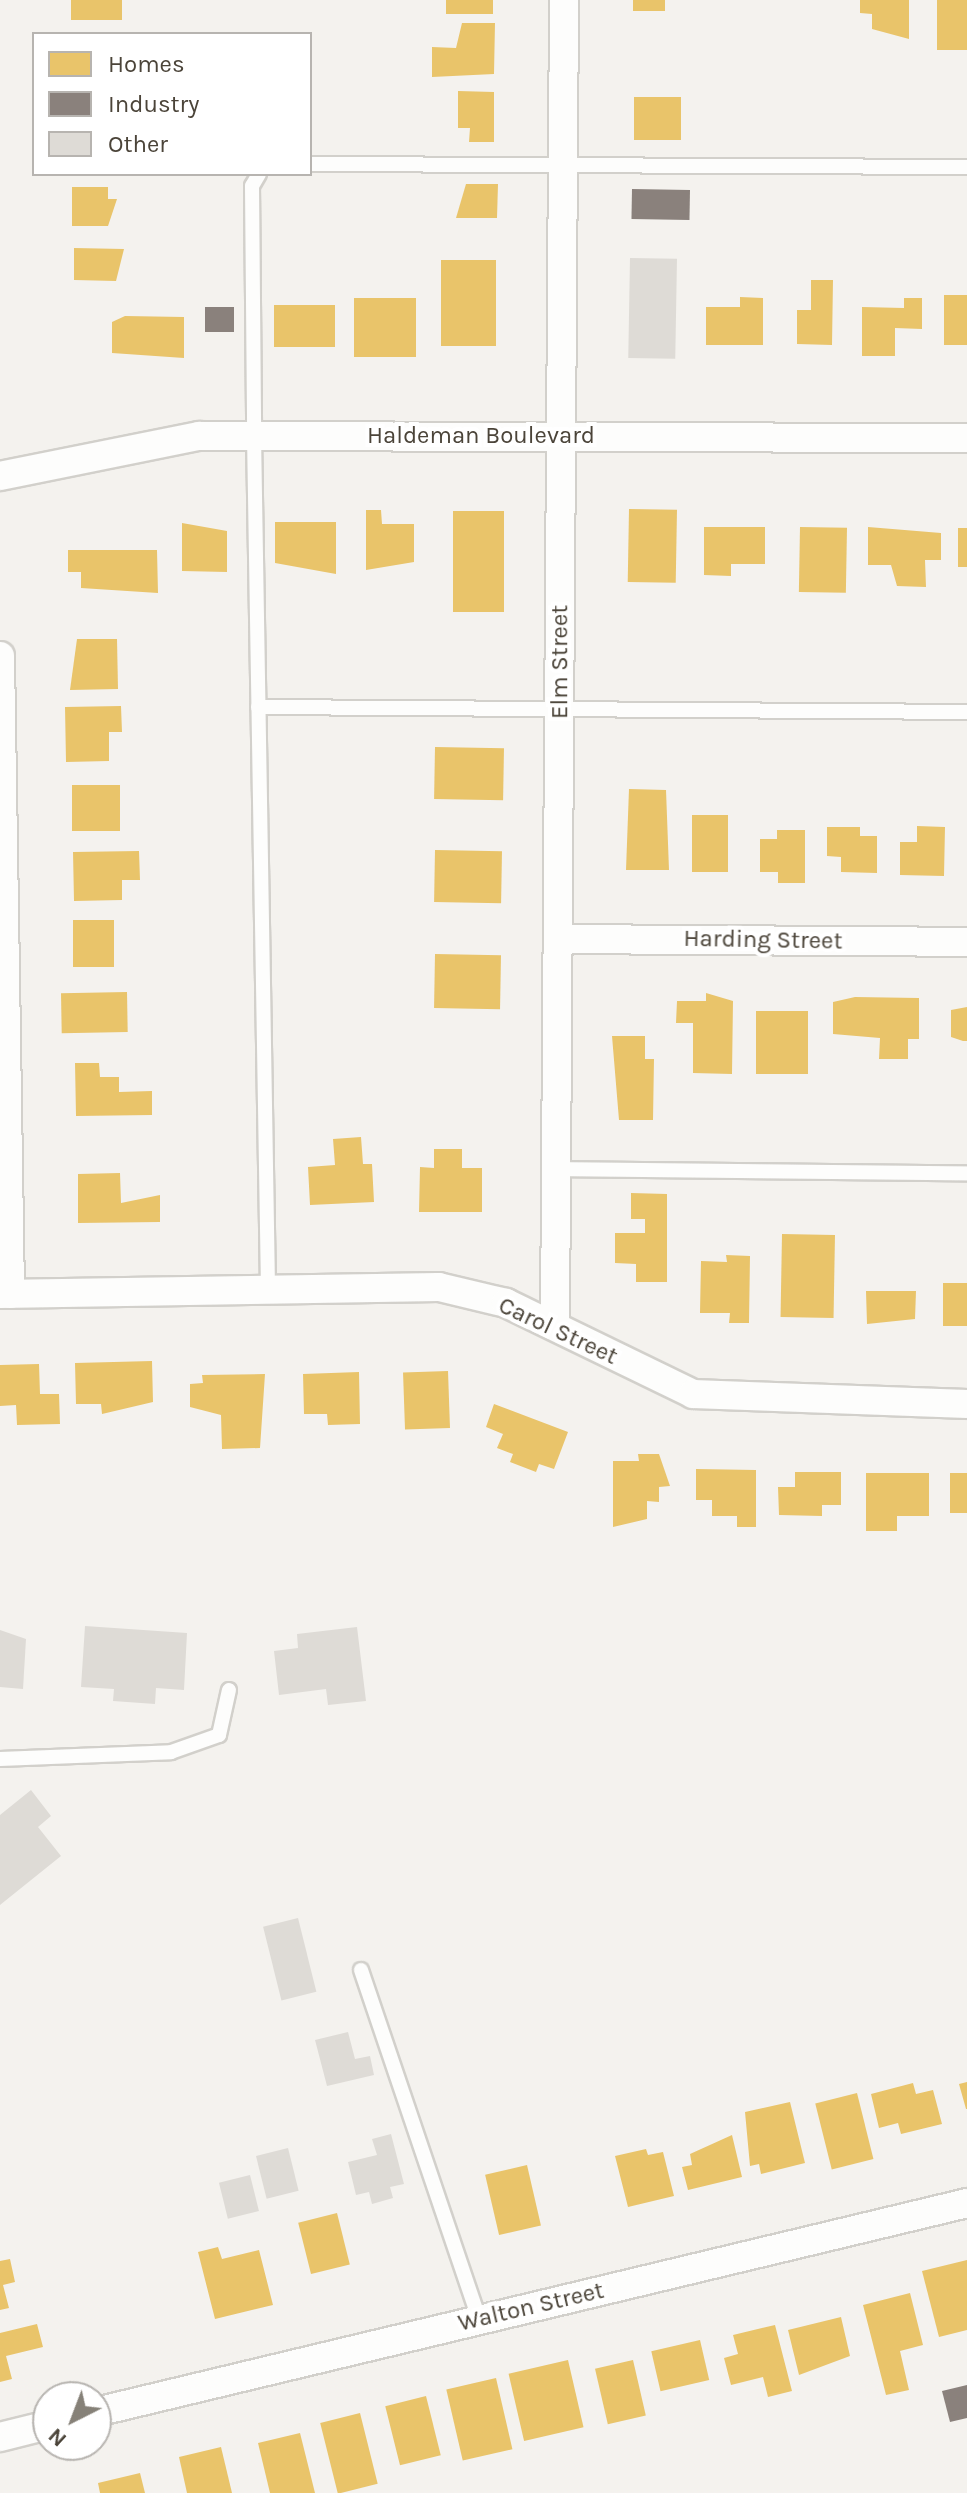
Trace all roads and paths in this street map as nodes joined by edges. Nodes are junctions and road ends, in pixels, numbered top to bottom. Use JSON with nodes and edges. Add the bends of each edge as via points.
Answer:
{"nodes":[{"id":1,"x":564,"y":0,"type":"edge"},
{"id":2,"x":312,"y":164,"type":"edge"},
{"id":3,"x":564,"y":164,"type":"junction"},
{"id":4,"x":967,"y":167,"type":"edge"},
{"id":5,"x":258,"y":176,"type":"edge"},
{"id":6,"x":254,"y":435,"type":"junction"},
{"id":7,"x":561,"y":437,"type":"junction"},
{"id":8,"x":967,"y":438,"type":"edge"},
{"id":9,"x":0,"y":476,"type":"edge"},
{"id":10,"x":0,"y":656,"type":"edge"},
{"id":11,"x":258,"y":707,"type":"junction"},
{"id":12,"x":559,"y":709,"type":"junction"},
{"id":13,"x":967,"y":712,"type":"edge"},
{"id":14,"x":558,"y":939,"type":"junction"},
{"id":15,"x":967,"y":942,"type":"edge"},
{"id":16,"x":555,"y":1169,"type":"junction"},
{"id":17,"x":967,"y":1173,"type":"edge"},
{"id":18,"x":268,"y":1292,"type":"junction"},
{"id":19,"x":5,"y":1294,"type":"edge"},
{"id":20,"x":555,"y":1324,"type":"junction"},
{"id":21,"x":967,"y":1404,"type":"edge"},
{"id":22,"x":229,"y":1690,"type":"dead end"},
{"id":23,"x":0,"y":1759,"type":"edge"},
{"id":24,"x":361,"y":1970,"type":"dead end"},
{"id":25,"x":967,"y":2203,"type":"edge"},
{"id":26,"x":479,"y":2319,"type":"junction"},
{"id":27,"x":112,"y":2408,"type":"edge"},
{"id":28,"x":32,"y":2429,"type":"edge"},
{"id":29,"x":0,"y":2437,"type":"edge"}],
"edges":[{"from":1,"to":3,"type":"street","name":"Elm Street"},
{"from":2,"to":3,"type":"lane"},
{"from":3,"to":4,"type":"lane"},
{"from":3,"to":7,"type":"street","name":"Elm Street"},
{"from":5,"to":6,"type":"lane","via":[[252,186]]},
{"from":6,"to":7,"type":"street","name":"Haldeman Boulevard"},
{"from":6,"to":9,"type":"street","name":"Haldeman Boulevard","via":[[133,445]]},
{"from":6,"to":11,"type":"lane"},
{"from":7,"to":8,"type":"street","name":"Haldeman Boulevard"},
{"from":7,"to":12,"type":"street","name":"Elm Street"},
{"from":10,"to":19,"type":"street"},
{"from":11,"to":12,"type":"lane"},
{"from":11,"to":18,"type":"lane"},
{"from":12,"to":13,"type":"lane"},
{"from":12,"to":14,"type":"street","name":"Elm Street"},
{"from":14,"to":15,"type":"street","name":"Harding Street"},
{"from":14,"to":16,"type":"street","name":"Elm Street"},
{"from":16,"to":17,"type":"lane"},
{"from":16,"to":20,"type":"street","name":"Elm Street"},
{"from":18,"to":19,"type":"street","name":"Carol Street"},
{"from":18,"to":20,"type":"street","name":"Carol Street","via":[[439,1287]]},
{"from":20,"to":21,"type":"street","name":"Carol Street","via":[[693,1394]]},
{"from":22,"to":23,"type":"lane","via":[[219,1735],[171,1752]]},
{"from":24,"to":26,"type":"lane"},
{"from":25,"to":26,"type":"street","name":"Walton Street"},
{"from":26,"to":27,"type":"street","name":"Walton Street"},
{"from":28,"to":29,"type":"street"}]}
